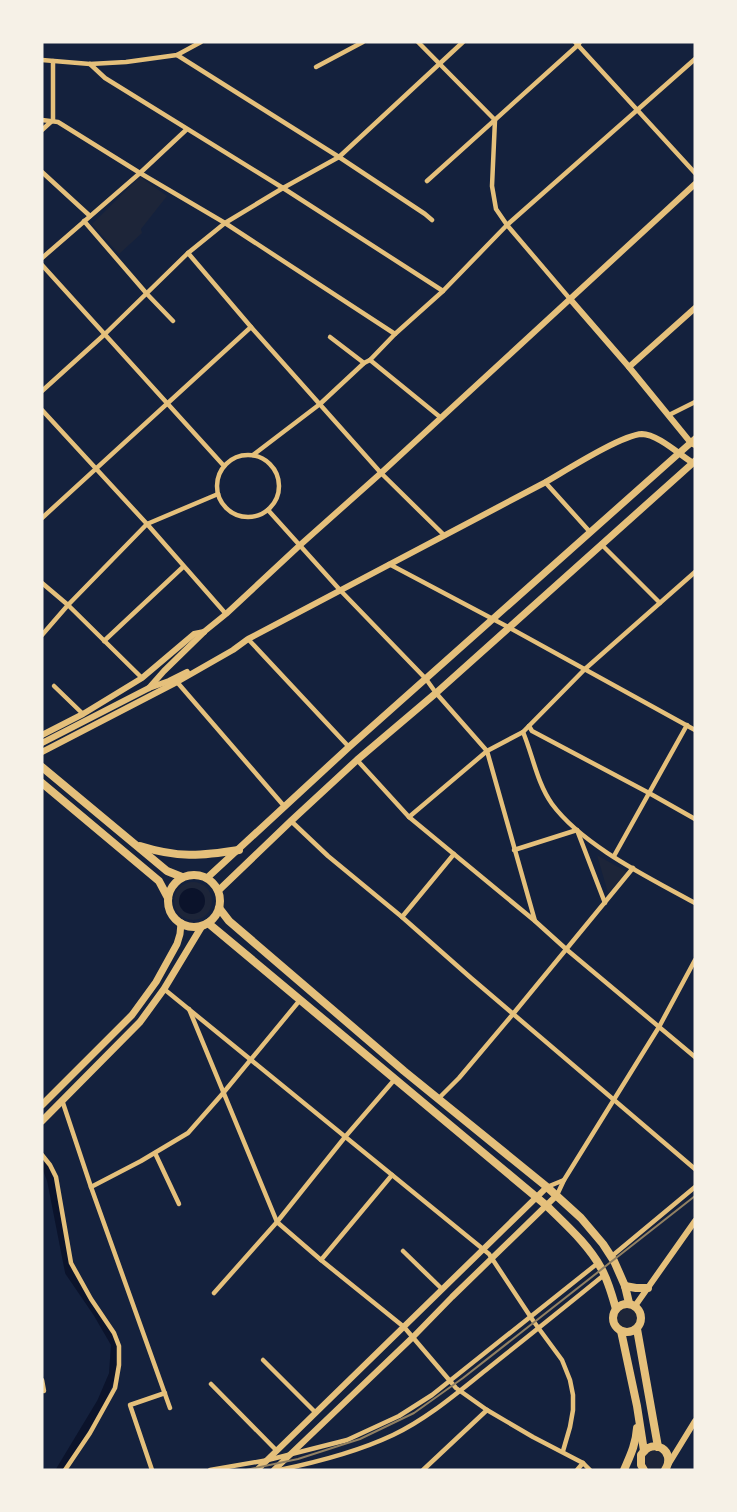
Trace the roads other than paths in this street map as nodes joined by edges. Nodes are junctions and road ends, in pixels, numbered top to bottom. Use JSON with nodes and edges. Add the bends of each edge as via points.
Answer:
{"nodes":[{"id":1,"x":201,"y":42,"type":"edge"},
{"id":2,"x":363,"y":42,"type":"edge"},
{"id":3,"x":418,"y":42,"type":"edge"},
{"id":4,"x":463,"y":42,"type":"edge"},
{"id":5,"x":578,"y":43,"type":"edge"},
{"id":6,"x":177,"y":55,"type":"junction"},
{"id":7,"x":695,"y":59,"type":"edge"},
{"id":8,"x":42,"y":60,"type":"edge"},
{"id":9,"x":53,"y":61,"type":"junction"},
{"id":10,"x":90,"y":64,"type":"junction"},
{"id":11,"x":440,"y":64,"type":"junction"},
{"id":12,"x":316,"y":66,"type":"dead end"},
{"id":13,"x":637,"y":109,"type":"junction"},
{"id":14,"x":42,"y":120,"type":"edge"},
{"id":15,"x":53,"y":120,"type":"junction"},
{"id":16,"x":495,"y":120,"type":"junction"},
{"id":17,"x":42,"y":130,"type":"edge"},
{"id":18,"x":186,"y":130,"type":"junction"},
{"id":19,"x":339,"y":157,"type":"junction"},
{"id":20,"x":42,"y":172,"type":"edge"},
{"id":21,"x":140,"y":173,"type":"junction"},
{"id":22,"x":695,"y":173,"type":"edge"},
{"id":23,"x":427,"y":181,"type":"dead end"},
{"id":24,"x":695,"y":184,"type":"edge"},
{"id":25,"x":283,"y":188,"type":"junction"},
{"id":26,"x":90,"y":216,"type":"junction"},
{"id":27,"x":432,"y":220,"type":"dead end"},
{"id":28,"x":84,"y":221,"type":"junction"},
{"id":29,"x":225,"y":223,"type":"junction"},
{"id":30,"x":507,"y":225,"type":"junction"},
{"id":31,"x":188,"y":253,"type":"junction"},
{"id":32,"x":42,"y":258,"type":"edge"},
{"id":33,"x":42,"y":265,"type":"edge"},
{"id":34,"x":443,"y":291,"type":"junction"},
{"id":35,"x":147,"y":294,"type":"junction"},
{"id":36,"x":570,"y":299,"type":"junction"},
{"id":37,"x":695,"y":308,"type":"edge"},
{"id":38,"x":173,"y":321,"type":"dead end"},
{"id":39,"x":251,"y":327,"type":"junction"},
{"id":40,"x":105,"y":334,"type":"junction"},
{"id":41,"x":395,"y":334,"type":"junction"},
{"id":42,"x":330,"y":337,"type":"dead end"},
{"id":43,"x":370,"y":360,"type":"junction"},
{"id":44,"x":364,"y":363,"type":"junction"},
{"id":45,"x":629,"y":367,"type":"junction"},
{"id":46,"x":42,"y":391,"type":"edge"},
{"id":47,"x":695,"y":402,"type":"edge"},
{"id":48,"x":168,"y":403,"type":"junction"},
{"id":49,"x":320,"y":404,"type":"junction"},
{"id":50,"x":42,"y":410,"type":"edge"},
{"id":51,"x":669,"y":415,"type":"junction"},
{"id":52,"x":440,"y":417,"type":"junction"},
{"id":53,"x":694,"y":442,"type":"edge"},
{"id":54,"x":679,"y":454,"type":"junction"},
{"id":55,"x":253,"y":455,"type":"junction"},
{"id":56,"x":694,"y":462,"type":"edge"},
{"id":57,"x":224,"y":466,"type":"junction"},
{"id":58,"x":96,"y":469,"type":"junction"},
{"id":59,"x":381,"y":472,"type":"junction"},
{"id":60,"x":545,"y":482,"type":"junction"},
{"id":61,"x":218,"y":494,"type":"junction"},
{"id":62,"x":267,"y":510,"type":"junction"},
{"id":63,"x":42,"y":518,"type":"edge"},
{"id":64,"x":147,"y":524,"type":"junction"},
{"id":65,"x":590,"y":532,"type":"junction"},
{"id":66,"x":444,"y":535,"type":"junction"},
{"id":67,"x":601,"y":544,"type":"junction"},
{"id":68,"x":299,"y":546,"type":"junction"},
{"id":69,"x":389,"y":564,"type":"junction"},
{"id":70,"x":183,"y":567,"type":"junction"},
{"id":71,"x":695,"y":572,"type":"edge"},
{"id":72,"x":42,"y":583,"type":"edge"},
{"id":73,"x":340,"y":590,"type":"junction"},
{"id":74,"x":660,"y":603,"type":"junction"},
{"id":75,"x":68,"y":605,"type":"junction"},
{"id":76,"x":226,"y":614,"type":"junction"},
{"id":77,"x":493,"y":619,"type":"junction"},
{"id":78,"x":508,"y":627,"type":"junction"},
{"id":79,"x":204,"y":631,"type":"junction"},
{"id":80,"x":42,"y":635,"type":"edge"},
{"id":81,"x":249,"y":639,"type":"junction"},
{"id":82,"x":104,"y":641,"type":"junction"},
{"id":83,"x":233,"y":650,"type":"junction"},
{"id":84,"x":585,"y":669,"type":"junction"},
{"id":85,"x":142,"y":678,"type":"junction"},
{"id":86,"x":426,"y":679,"type":"junction"},
{"id":87,"x":177,"y":682,"type":"junction"},
{"id":88,"x":54,"y":686,"type":"dead end"},
{"id":89,"x":149,"y":688,"type":"junction"},
{"id":90,"x":436,"y":693,"type":"junction"},
{"id":91,"x":83,"y":714,"type":"junction"},
{"id":92,"x":687,"y":725,"type":"junction"},
{"id":93,"x":529,"y":726,"type":"junction"},
{"id":94,"x":695,"y":730,"type":"edge"},
{"id":95,"x":523,"y":732,"type":"junction"},
{"id":96,"x":42,"y":735,"type":"edge"},
{"id":97,"x":42,"y":743,"type":"edge"},
{"id":98,"x":349,"y":747,"type":"junction"},
{"id":99,"x":487,"y":751,"type":"junction"},
{"id":100,"x":42,"y":752,"type":"edge"},
{"id":101,"x":357,"y":760,"type":"junction"},
{"id":102,"x":42,"y":767,"type":"edge"},
{"id":103,"x":42,"y":783,"type":"edge"},
{"id":104,"x":649,"y":793,"type":"junction"},
{"id":105,"x":284,"y":806,"type":"junction"},
{"id":106,"x":409,"y":817,"type":"junction"},
{"id":107,"x":695,"y":819,"type":"edge"},
{"id":108,"x":291,"y":821,"type":"junction"},
{"id":109,"x":576,"y":830,"type":"junction"},
{"id":110,"x":136,"y":845,"type":"junction"},
{"id":111,"x":238,"y":850,"type":"junction"},
{"id":112,"x":514,"y":850,"type":"junction"},
{"id":113,"x":454,"y":854,"type":"junction"},
{"id":114,"x":614,"y":856,"type":"junction"},
{"id":115,"x":633,"y":868,"type":"junction"},
{"id":116,"x":182,"y":877,"type":"junction"},
{"id":117,"x":207,"y":878,"type":"junction"},
{"id":118,"x":218,"y":891,"type":"junction"},
{"id":119,"x":168,"y":898,"type":"junction"},
{"id":120,"x":605,"y":903,"type":"junction"},
{"id":121,"x":695,"y":903,"type":"edge"},
{"id":122,"x":219,"y":908,"type":"junction"},
{"id":123,"x":402,"y":917,"type":"junction"},
{"id":124,"x":535,"y":921,"type":"junction"},
{"id":125,"x":181,"y":923,"type":"junction"},
{"id":126,"x":205,"y":924,"type":"junction"},
{"id":127,"x":566,"y":949,"type":"junction"},
{"id":128,"x":695,"y":960,"type":"edge"},
{"id":129,"x":164,"y":988,"type":"junction"},
{"id":130,"x":300,"y":1000,"type":"junction"},
{"id":131,"x":188,"y":1007,"type":"junction"},
{"id":132,"x":513,"y":1014,"type":"junction"},
{"id":133,"x":659,"y":1027,"type":"junction"},
{"id":134,"x":695,"y":1057,"type":"edge"},
{"id":135,"x":250,"y":1060,"type":"junction"},
{"id":136,"x":395,"y":1079,"type":"junction"},
{"id":137,"x":224,"y":1092,"type":"junction"},
{"id":138,"x":438,"y":1099,"type":"junction"},
{"id":139,"x":62,"y":1100,"type":"junction"},
{"id":140,"x":614,"y":1100,"type":"junction"},
{"id":141,"x":42,"y":1105,"type":"edge"},
{"id":142,"x":42,"y":1121,"type":"edge"},
{"id":143,"x":345,"y":1137,"type":"junction"},
{"id":144,"x":155,"y":1153,"type":"junction"},
{"id":145,"x":42,"y":1155,"type":"edge"},
{"id":146,"x":695,"y":1169,"type":"edge"},
{"id":147,"x":392,"y":1175,"type":"junction"},
{"id":148,"x":564,"y":1180,"type":"junction"},
{"id":149,"x":91,"y":1187,"type":"junction"},
{"id":150,"x":547,"y":1187,"type":"junction"},
{"id":151,"x":695,"y":1187,"type":"edge"},
{"id":152,"x":557,"y":1196,"type":"junction"},
{"id":153,"x":537,"y":1197,"type":"junction"},
{"id":154,"x":179,"y":1203,"type":"dead end"},
{"id":155,"x":547,"y":1206,"type":"junction"},
{"id":156,"x":695,"y":1221,"type":"edge"},
{"id":157,"x":277,"y":1222,"type":"junction"},
{"id":158,"x":402,"y":1251,"type":"dead end"},
{"id":159,"x":488,"y":1254,"type":"junction"},
{"id":160,"x":611,"y":1257,"type":"junction"},
{"id":161,"x":321,"y":1260,"type":"junction"},
{"id":162,"x":598,"y":1263,"type":"junction"},
{"id":163,"x":604,"y":1275,"type":"junction"},
{"id":164,"x":625,"y":1286,"type":"junction"},
{"id":165,"x":648,"y":1288,"type":"junction"},
{"id":166,"x":442,"y":1289,"type":"junction"},
{"id":167,"x":214,"y":1293,"type":"dead end"},
{"id":168,"x":632,"y":1304,"type":"junction"},
{"id":169,"x":616,"y":1309,"type":"junction"},
{"id":170,"x":531,"y":1317,"type":"junction"},
{"id":171,"x":404,"y":1327,"type":"junction"},
{"id":172,"x":539,"y":1328,"type":"junction"},
{"id":173,"x":637,"y":1329,"type":"junction"},
{"id":174,"x":621,"y":1331,"type":"junction"},
{"id":175,"x":413,"y":1337,"type":"junction"},
{"id":176,"x":263,"y":1360,"type":"dead end"},
{"id":177,"x":42,"y":1380,"type":"edge"},
{"id":178,"x":450,"y":1381,"type":"junction"},
{"id":179,"x":211,"y":1384,"type":"dead end"},
{"id":180,"x":458,"y":1389,"type":"junction"},
{"id":181,"x":44,"y":1391,"type":"dead end"},
{"id":182,"x":165,"y":1394,"type":"junction"},
{"id":183,"x":637,"y":1406,"type":"junction"},
{"id":184,"x":170,"y":1408,"type":"dead end"},
{"id":185,"x":487,"y":1410,"type":"junction"},
{"id":186,"x":316,"y":1413,"type":"junction"},
{"id":187,"x":695,"y":1421,"type":"edge"},
{"id":188,"x":658,"y":1447,"type":"junction"},
{"id":189,"x":277,"y":1451,"type":"junction"},
{"id":190,"x":563,"y":1451,"type":"junction"},
{"id":191,"x":644,"y":1451,"type":"junction"},
{"id":192,"x":289,"y":1455,"type":"junction"},
{"id":193,"x":268,"y":1460,"type":"junction"},
{"id":194,"x":583,"y":1462,"type":"junction"},
{"id":195,"x":640,"y":1468,"type":"edge"},
{"id":196,"x":667,"y":1468,"type":"edge"},
{"id":197,"x":65,"y":1470,"type":"edge"},
{"id":198,"x":152,"y":1470,"type":"edge"},
{"id":199,"x":210,"y":1470,"type":"edge"},
{"id":200,"x":257,"y":1470,"type":"edge"},
{"id":201,"x":274,"y":1470,"type":"edge"},
{"id":202,"x":279,"y":1470,"type":"edge"},
{"id":203,"x":423,"y":1470,"type":"edge"},
{"id":204,"x":577,"y":1470,"type":"edge"},
{"id":205,"x":590,"y":1470,"type":"edge"},
{"id":206,"x":624,"y":1470,"type":"edge"}],
"edges":[{"from":1,"to":6,"type":"street"},
{"from":2,"to":12,"type":"street"},
{"from":3,"to":11,"type":"street"},
{"from":4,"to":11,"type":"street"},
{"from":5,"to":13,"type":"street"},
{"from":5,"to":16,"type":"street"},
{"from":6,"to":10,"type":"street"},
{"from":6,"to":19,"type":"street"},
{"from":7,"to":13,"type":"street"},
{"from":8,"to":9,"type":"street"},
{"from":9,"to":10,"type":"street"},
{"from":9,"to":15,"type":"street"},
{"from":10,"to":18,"type":"street","via":[[105,78]]},
{"from":11,"to":16,"type":"street"},
{"from":11,"to":19,"type":"street"},
{"from":13,"to":22,"type":"street"},
{"from":13,"to":30,"type":"street"},
{"from":14,"to":15,"type":"street"},
{"from":15,"to":17,"type":"street"},
{"from":15,"to":21,"type":"street"},
{"from":16,"to":23,"type":"street"},
{"from":16,"to":30,"type":"street","via":[[492,186],[496,209]]},
{"from":18,"to":21,"type":"street"},
{"from":18,"to":25,"type":"street"},
{"from":19,"to":25,"type":"street"},
{"from":19,"to":27,"type":"street"},
{"from":20,"to":26,"type":"street"},
{"from":21,"to":26,"type":"street"},
{"from":21,"to":29,"type":"street"},
{"from":24,"to":36,"type":"street"},
{"from":25,"to":29,"type":"street"},
{"from":25,"to":34,"type":"street"},
{"from":26,"to":28,"type":"street"},
{"from":28,"to":32,"type":"street"},
{"from":28,"to":35,"type":"street"},
{"from":29,"to":31,"type":"street"},
{"from":29,"to":41,"type":"street"},
{"from":30,"to":34,"type":"street"},
{"from":30,"to":36,"type":"street"},
{"from":31,"to":35,"type":"street"},
{"from":31,"to":39,"type":"street"},
{"from":33,"to":40,"type":"street"},
{"from":34,"to":41,"type":"street"},
{"from":35,"to":38,"type":"street"},
{"from":35,"to":40,"type":"street"},
{"from":36,"to":45,"type":"street"},
{"from":36,"to":52,"type":"street"},
{"from":37,"to":45,"type":"street"},
{"from":39,"to":48,"type":"street"},
{"from":39,"to":49,"type":"street"},
{"from":40,"to":46,"type":"street"},
{"from":40,"to":48,"type":"street"},
{"from":41,"to":43,"type":"street"},
{"from":42,"to":44,"type":"street"},
{"from":43,"to":44,"type":"street"},
{"from":43,"to":52,"type":"street"},
{"from":44,"to":49,"type":"street"},
{"from":45,"to":51,"type":"street"},
{"from":47,"to":51,"type":"street"},
{"from":48,"to":57,"type":"street"},
{"from":48,"to":58,"type":"street"},
{"from":49,"to":55,"type":"street"},
{"from":49,"to":59,"type":"street"},
{"from":50,"to":58,"type":"street"},
{"from":51,"to":53,"type":"street"},
{"from":52,"to":59,"type":"street"},
{"from":53,"to":54,"type":"main road"},
{"from":54,"to":56,"type":"street"},
{"from":54,"to":60,"type":"street","via":[[652,436],[632,436]]},
{"from":54,"to":65,"type":"main road"},
{"from":55,"to":57,"type":"street","via":[[242,455]]},
{"from":55,"to":62,"type":"street","via":[[272,466],[278,477],[279,489]]},
{"from":56,"to":67,"type":"main road"},
{"from":57,"to":61,"type":"street","via":[[218,479]]},
{"from":58,"to":63,"type":"street"},
{"from":58,"to":64,"type":"street"},
{"from":59,"to":66,"type":"street"},
{"from":59,"to":68,"type":"street"},
{"from":60,"to":65,"type":"street"},
{"from":60,"to":66,"type":"street"},
{"from":61,"to":62,"type":"street","via":[[239,515]]},
{"from":61,"to":64,"type":"street"},
{"from":62,"to":68,"type":"street"},
{"from":64,"to":70,"type":"street"},
{"from":64,"to":75,"type":"street"},
{"from":65,"to":77,"type":"main road"},
{"from":66,"to":69,"type":"street"},
{"from":67,"to":74,"type":"street"},
{"from":67,"to":78,"type":"main road"},
{"from":68,"to":73,"type":"street"},
{"from":68,"to":76,"type":"street"},
{"from":69,"to":73,"type":"street"},
{"from":69,"to":77,"type":"street"},
{"from":70,"to":76,"type":"street"},
{"from":70,"to":82,"type":"street"},
{"from":71,"to":74,"type":"street"},
{"from":72,"to":75,"type":"street"},
{"from":73,"to":81,"type":"street"},
{"from":73,"to":86,"type":"street"},
{"from":74,"to":84,"type":"street"},
{"from":75,"to":80,"type":"street"},
{"from":75,"to":82,"type":"street"},
{"from":76,"to":79,"type":"street"},
{"from":77,"to":78,"type":"street"},
{"from":77,"to":86,"type":"main road"},
{"from":78,"to":84,"type":"street"},
{"from":78,"to":90,"type":"main road"},
{"from":79,"to":85,"type":"street","via":[[194,634]]},
{"from":79,"to":89,"type":"street"},
{"from":81,"to":83,"type":"street"},
{"from":81,"to":98,"type":"street"},
{"from":82,"to":85,"type":"street"},
{"from":83,"to":87,"type":"street"},
{"from":83,"to":89,"type":"street"},
{"from":84,"to":92,"type":"street"},
{"from":84,"to":93,"type":"street"},
{"from":85,"to":91,"type":"street"},
{"from":86,"to":90,"type":"street"},
{"from":86,"to":98,"type":"main road"},
{"from":87,"to":100,"type":"street"},
{"from":87,"to":105,"type":"street"},
{"from":88,"to":91,"type":"street"},
{"from":89,"to":97,"type":"street"},
{"from":90,"to":99,"type":"street"},
{"from":90,"to":101,"type":"main road"},
{"from":91,"to":96,"type":"street"},
{"from":92,"to":94,"type":"street"},
{"from":92,"to":104,"type":"street"},
{"from":93,"to":95,"type":"street"},
{"from":93,"to":104,"type":"street"},
{"from":95,"to":99,"type":"street"},
{"from":95,"to":109,"type":"street","via":[[538,778],[552,804]]},
{"from":98,"to":105,"type":"main road"},
{"from":99,"to":106,"type":"street"},
{"from":99,"to":112,"type":"street"},
{"from":101,"to":106,"type":"street"},
{"from":101,"to":108,"type":"main road"},
{"from":102,"to":110,"type":"main road"},
{"from":103,"to":119,"type":"main road","via":[[159,881]]},
{"from":104,"to":107,"type":"street"},
{"from":104,"to":114,"type":"street"},
{"from":105,"to":111,"type":"main road"},
{"from":106,"to":113,"type":"street"},
{"from":108,"to":118,"type":"main road"},
{"from":108,"to":123,"type":"street"},
{"from":109,"to":112,"type":"street"},
{"from":109,"to":114,"type":"street"},
{"from":109,"to":120,"type":"street"},
{"from":110,"to":111,"type":"main road","via":[[187,856]]},
{"from":110,"to":116,"type":"main road","via":[[167,871]]},
{"from":111,"to":117,"type":"main road"},
{"from":112,"to":124,"type":"street"},
{"from":113,"to":123,"type":"street"},
{"from":113,"to":124,"type":"street"},
{"from":114,"to":115,"type":"street"},
{"from":115,"to":120,"type":"street"},
{"from":115,"to":121,"type":"street"},
{"from":116,"to":117,"type":"main road"},
{"from":116,"to":119,"type":"main road"},
{"from":117,"to":118,"type":"main road"},
{"from":118,"to":122,"type":"main road"},
{"from":119,"to":125,"type":"main road","via":[[171,913]]},
{"from":120,"to":127,"type":"street"},
{"from":122,"to":126,"type":"main road"},
{"from":122,"to":138,"type":"main road","via":[[229,921]]},
{"from":123,"to":132,"type":"street"},
{"from":124,"to":127,"type":"street"},
{"from":125,"to":126,"type":"main road"},
{"from":125,"to":141,"type":"main road","via":[[177,944],[132,1015]]},
{"from":126,"to":129,"type":"main road"},
{"from":126,"to":130,"type":"main road"},
{"from":127,"to":132,"type":"street"},
{"from":127,"to":133,"type":"street"},
{"from":128,"to":133,"type":"street"},
{"from":129,"to":131,"type":"street"},
{"from":129,"to":139,"type":"main road","via":[[140,1022]]},
{"from":130,"to":135,"type":"street"},
{"from":130,"to":136,"type":"main road"},
{"from":131,"to":135,"type":"street"},
{"from":131,"to":137,"type":"street"},
{"from":132,"to":138,"type":"street"},
{"from":132,"to":140,"type":"street"},
{"from":133,"to":134,"type":"street"},
{"from":133,"to":140,"type":"street"},
{"from":135,"to":137,"type":"street"},
{"from":135,"to":143,"type":"street"},
{"from":136,"to":143,"type":"street"},
{"from":136,"to":153,"type":"main road"},
{"from":137,"to":144,"type":"street","via":[[188,1133]]},
{"from":137,"to":157,"type":"street"},
{"from":138,"to":150,"type":"main road"},
{"from":139,"to":142,"type":"main road"},
{"from":139,"to":149,"type":"street"},
{"from":140,"to":146,"type":"street"},
{"from":140,"to":148,"type":"street"},
{"from":143,"to":147,"type":"street"},
{"from":143,"to":157,"type":"street"},
{"from":144,"to":149,"type":"street"},
{"from":144,"to":154,"type":"street"},
{"from":145,"to":197,"type":"street","via":[[56,1177],[72,1263],[118,1346],[115,1388]]},
{"from":147,"to":159,"type":"street"},
{"from":147,"to":161,"type":"street"},
{"from":148,"to":150,"type":"street"},
{"from":148,"to":152,"type":"street"},
{"from":149,"to":182,"type":"street"},
{"from":150,"to":152,"type":"main road"},
{"from":150,"to":153,"type":"street"},
{"from":151,"to":160,"type":"street"},
{"from":152,"to":155,"type":"street"},
{"from":152,"to":160,"type":"main road","via":[[581,1218]]},
{"from":153,"to":155,"type":"main road"},
{"from":153,"to":159,"type":"street"},
{"from":155,"to":159,"type":"street"},
{"from":155,"to":162,"type":"main road"},
{"from":156,"to":165,"type":"street"},
{"from":157,"to":161,"type":"street"},
{"from":157,"to":167,"type":"street"},
{"from":158,"to":166,"type":"street"},
{"from":159,"to":166,"type":"street"},
{"from":159,"to":170,"type":"street"},
{"from":159,"to":175,"type":"street"},
{"from":160,"to":164,"type":"main road"},
{"from":161,"to":171,"type":"street"},
{"from":162,"to":163,"type":"main road"},
{"from":162,"to":170,"type":"street"},
{"from":163,"to":169,"type":"main road"},
{"from":163,"to":172,"type":"street"},
{"from":164,"to":165,"type":"main road"},
{"from":164,"to":168,"type":"main road"},
{"from":165,"to":168,"type":"street"},
{"from":166,"to":171,"type":"street"},
{"from":168,"to":169,"type":"main road"},
{"from":168,"to":173,"type":"main road","via":[[639,1309],[642,1320]]},
{"from":169,"to":174,"type":"main road","via":[[613,1321]]},
{"from":170,"to":172,"type":"street"},
{"from":170,"to":178,"type":"street"},
{"from":171,"to":175,"type":"street"},
{"from":171,"to":186,"type":"street"},
{"from":172,"to":180,"type":"street"},
{"from":172,"to":190,"type":"street","via":[[562,1360],[573,1395]]},
{"from":173,"to":174,"type":"main road"},
{"from":173,"to":188,"type":"main road"},
{"from":174,"to":183,"type":"main road"},
{"from":175,"to":178,"type":"street"},
{"from":175,"to":192,"type":"street"},
{"from":176,"to":186,"type":"street"},
{"from":177,"to":181,"type":"street"},
{"from":178,"to":180,"type":"street"},
{"from":178,"to":192,"type":"street","via":[[399,1416],[347,1440]]},
{"from":179,"to":189,"type":"street"},
{"from":180,"to":185,"type":"street"},
{"from":180,"to":202,"type":"street","via":[[393,1435],[348,1452]]},
{"from":182,"to":184,"type":"street"},
{"from":182,"to":198,"type":"street","via":[[130,1405]]},
{"from":183,"to":191,"type":"main road"},
{"from":183,"to":206,"type":"main road","via":[[636,1439]]},
{"from":185,"to":190,"type":"street"},
{"from":185,"to":203,"type":"street"},
{"from":186,"to":189,"type":"street"},
{"from":187,"to":196,"type":"street"},
{"from":188,"to":191,"type":"main road"},
{"from":188,"to":196,"type":"main road","via":[[667,1454]]},
{"from":189,"to":193,"type":"street"},
{"from":190,"to":194,"type":"street"},
{"from":191,"to":195,"type":"main road"},
{"from":192,"to":193,"type":"street"},
{"from":192,"to":201,"type":"street"},
{"from":193,"to":199,"type":"street"},
{"from":193,"to":200,"type":"street"},
{"from":194,"to":204,"type":"street"},
{"from":194,"to":205,"type":"street"}]}
